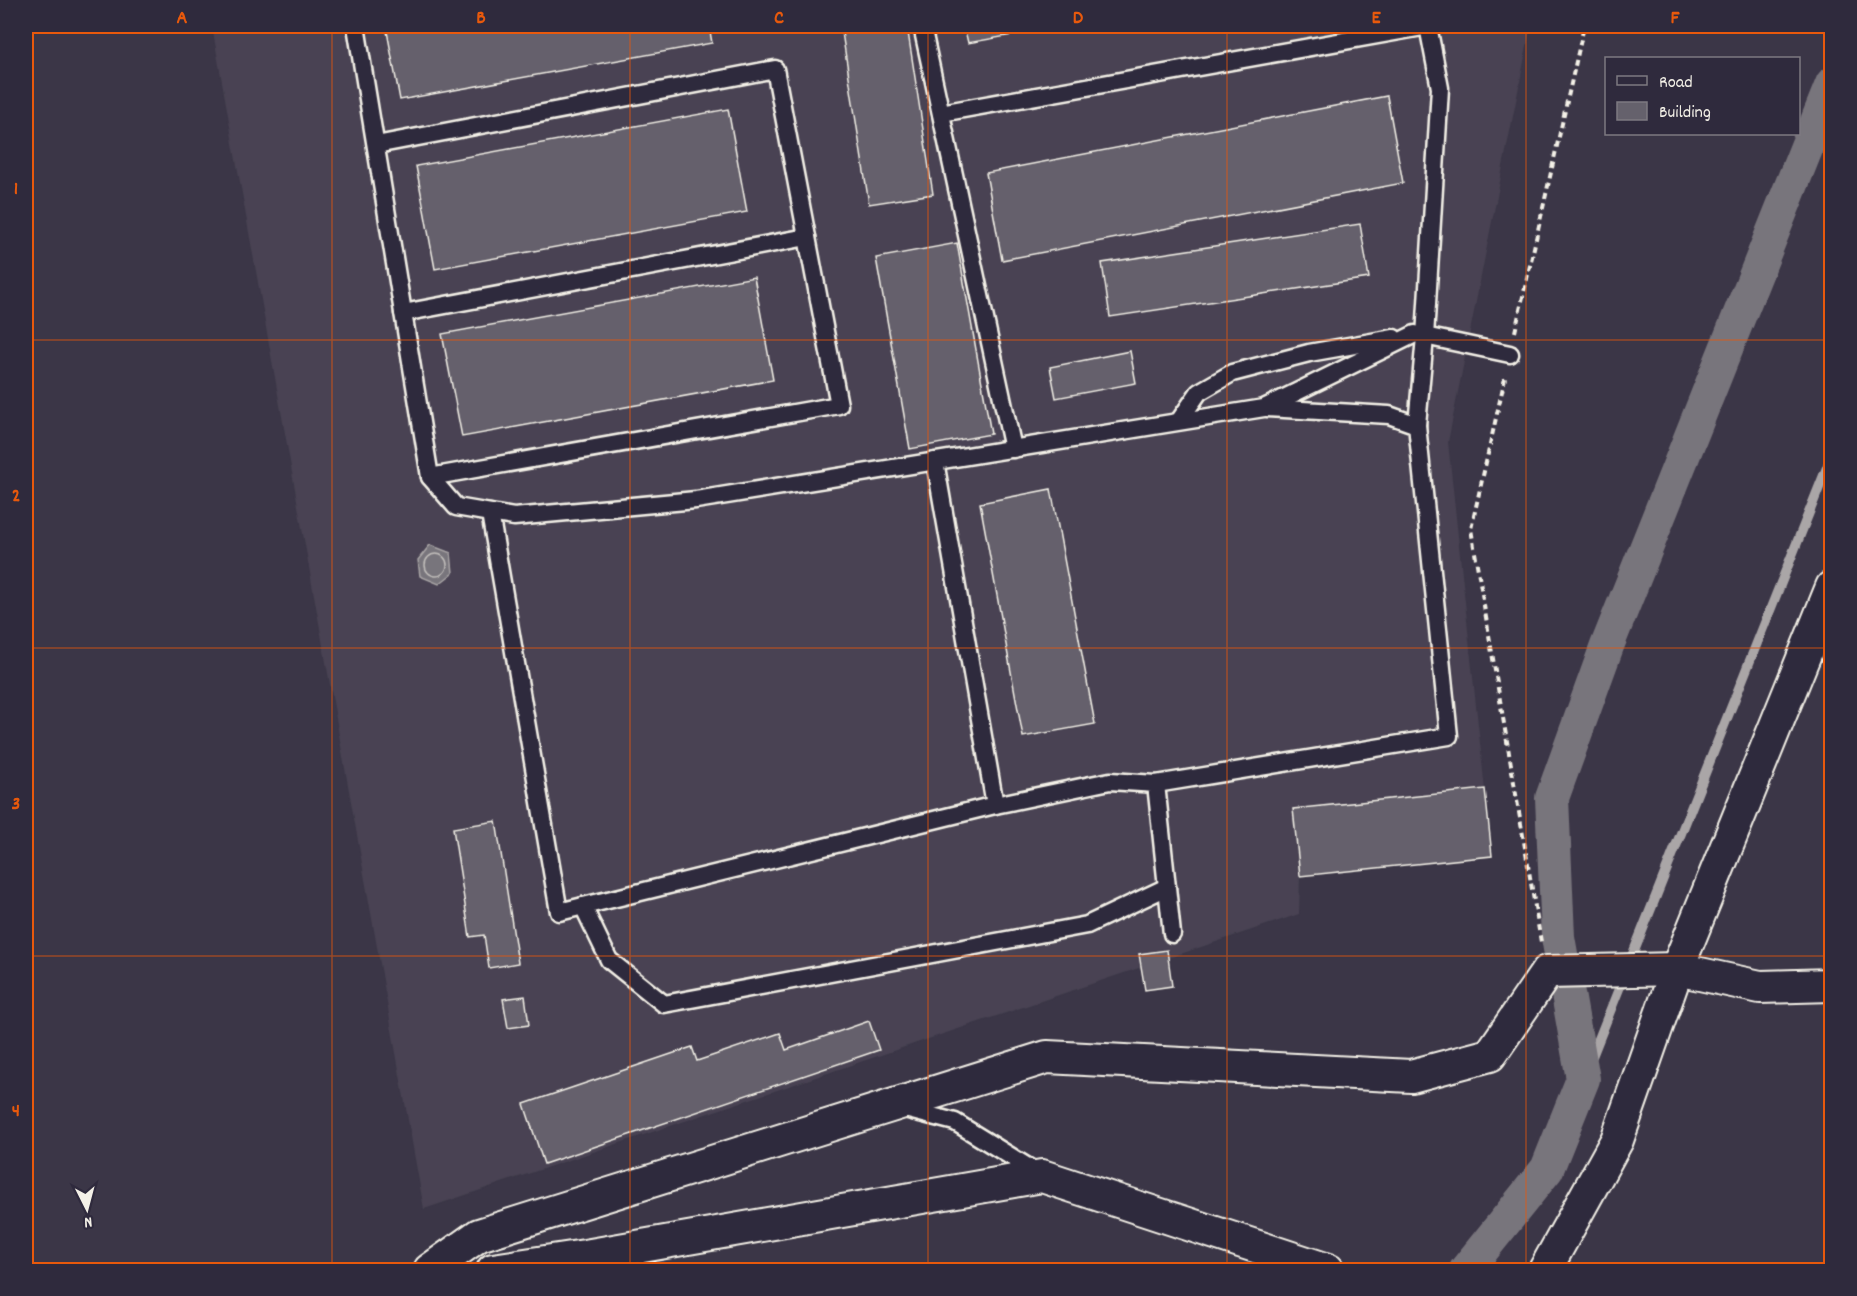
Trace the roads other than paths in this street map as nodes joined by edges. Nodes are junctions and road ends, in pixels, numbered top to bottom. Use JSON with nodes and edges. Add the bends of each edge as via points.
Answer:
{"nodes":[{"id":1,"x":356,"y":26,"type":"edge"},
{"id":2,"x":922,"y":26,"type":"edge"},
{"id":3,"x":1428,"y":26,"type":"edge"},
{"id":4,"x":941,"y":113,"type":"junction"},
{"id":5,"x":376,"y":145,"type":"junction"},
{"id":6,"x":807,"y":237,"type":"junction"},
{"id":7,"x":403,"y":313,"type":"junction"},
{"id":8,"x":1420,"y":335,"type":"junction"},
{"id":9,"x":1510,"y":354,"type":"road end"},
{"id":10,"x":1263,"y":408,"type":"junction"},
{"id":11,"x":1179,"y":421,"type":"junction"},
{"id":12,"x":1417,"y":425,"type":"junction"},
{"id":13,"x":1013,"y":449,"type":"junction"},
{"id":14,"x":935,"y":461,"type":"junction"},
{"id":15,"x":430,"y":477,"type":"junction"},
{"id":16,"x":490,"y":513,"type":"junction"},
{"id":17,"x":1832,"y":587,"type":"edge"},
{"id":18,"x":1156,"y":784,"type":"junction"},
{"id":19,"x":995,"y":805,"type":"junction"},
{"id":20,"x":1167,"y":887,"type":"junction"},
{"id":21,"x":583,"y":906,"type":"junction"},
{"id":22,"x":1172,"y":934,"type":"dead end"},
{"id":23,"x":1677,"y":969,"type":"junction"},
{"id":24,"x":1832,"y":985,"type":"edge"},
{"id":25,"x":892,"y":1105,"type":"junction"},
{"id":26,"x":1042,"y":1176,"type":"junction"},
{"id":27,"x":1311,"y":1268,"type":"edge"},
{"id":28,"x":511,"y":1269,"type":"edge"},
{"id":29,"x":430,"y":1270,"type":"edge"},
{"id":30,"x":1545,"y":1270,"type":"edge"}],
"edges":[{"from":1,"to":5,"type":"lane"},
{"from":2,"to":4,"type":"lane"},
{"from":3,"to":4,"type":"lane"},
{"from":3,"to":8,"type":"lane","via":[[1440,88]]},
{"from":4,"to":13,"type":"lane"},
{"from":5,"to":6,"type":"lane","via":[[775,69]]},
{"from":5,"to":7,"type":"lane"},
{"from":6,"to":7,"type":"lane"},
{"from":6,"to":15,"type":"lane","via":[[838,405]]},
{"from":7,"to":15,"type":"lane"},
{"from":8,"to":9,"type":"lane"},
{"from":8,"to":10,"type":"lane"},
{"from":8,"to":11,"type":"lane","via":[[1309,353],[1232,373],[1198,392]]},
{"from":8,"to":12,"type":"lane"},
{"from":10,"to":11,"type":"lane"},
{"from":10,"to":12,"type":"lane","via":[[1389,415]]},
{"from":11,"to":13,"type":"lane"},
{"from":12,"to":18,"type":"lane","via":[[1449,736]]},
{"from":13,"to":14,"type":"lane"},
{"from":14,"to":16,"type":"lane","via":[[696,500],[514,517]]},
{"from":14,"to":19,"type":"lane"},
{"from":15,"to":16,"type":"lane","via":[[456,507]]},
{"from":16,"to":21,"type":"lane","via":[[559,912]]},
{"from":17,"to":23,"type":"street"},
{"from":18,"to":19,"type":"lane","via":[[1110,781]]},
{"from":18,"to":20,"type":"lane"},
{"from":19,"to":21,"type":"lane"},
{"from":20,"to":21,"type":"lane","via":[[1087,925],[664,1004],[609,960]]},
{"from":20,"to":22,"type":"lane"},
{"from":23,"to":24,"type":"street","via":[[1760,987]]},
{"from":23,"to":25,"type":"street","via":[[1546,972],[1490,1055],[1411,1076],[1047,1057]]},
{"from":23,"to":30,"type":"street","via":[[1617,1140]]},
{"from":25,"to":26,"type":"lane","via":[[955,1122]]},
{"from":25,"to":29,"type":"street","via":[[479,1235]]},
{"from":26,"to":27,"type":"street"},
{"from":26,"to":28,"type":"street"}]}
